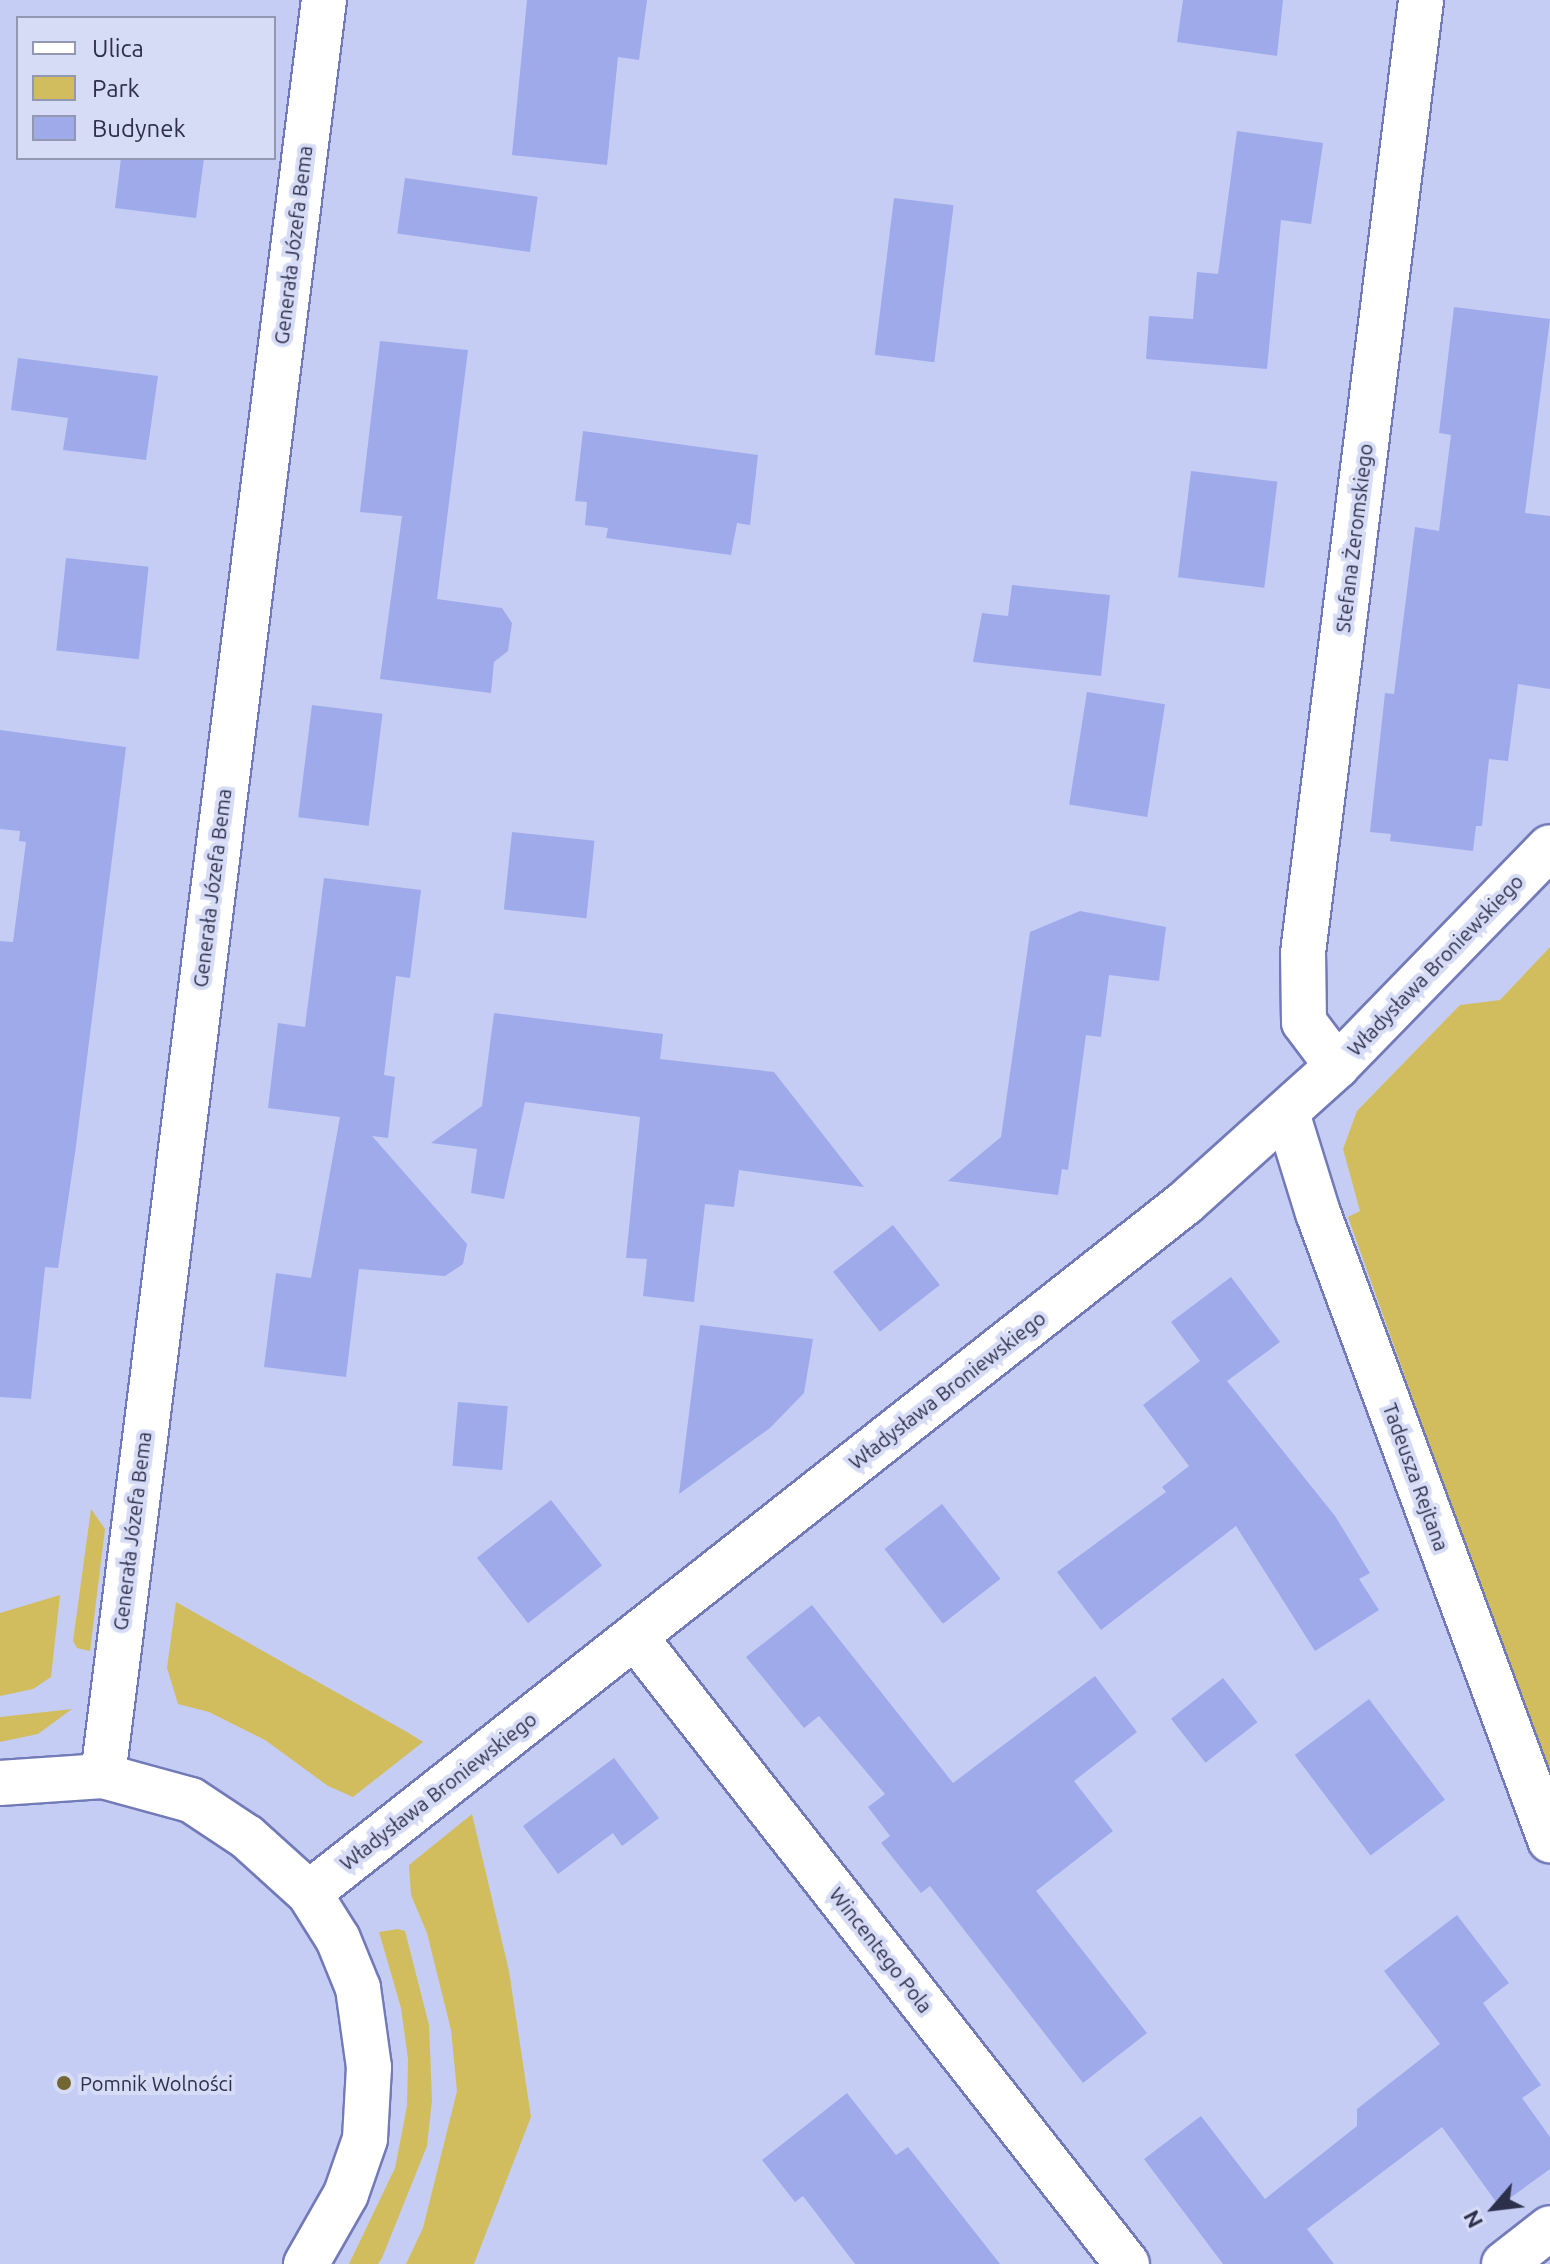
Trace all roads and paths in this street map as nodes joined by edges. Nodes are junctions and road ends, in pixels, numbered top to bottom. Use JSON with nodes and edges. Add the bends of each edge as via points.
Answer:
{"nodes":[{"id":1,"x":324,"y":0,"type":"edge"},
{"id":2,"x":1421,"y":0,"type":"edge"},
{"id":3,"x":1550,"y":847,"type":"edge"},
{"id":4,"x":1337,"y":1066,"type":"junction"},
{"id":5,"x":1287,"y":1113,"type":"junction"},
{"id":6,"x":635,"y":1637,"type":"junction"},
{"id":7,"x":103,"y":1776,"type":"junction"},
{"id":8,"x":0,"y":1783,"type":"edge"},
{"id":9,"x":1550,"y":1840,"type":"edge"},
{"id":10,"x":309,"y":1893,"type":"junction"},
{"id":11,"x":1550,"y":2228,"type":"edge"},
{"id":12,"x":306,"y":2264,"type":"edge"},
{"id":13,"x":1127,"y":2264,"type":"edge"},
{"id":14,"x":1504,"y":2264,"type":"edge"}],
"edges":[{"from":1,"to":7,"type":"street","name":"Generała Józefa Bema"},
{"from":2,"to":4,"type":"street","name":"Stefana Żeromskiego","via":[[1303,953],[1304,1022]]},
{"from":3,"to":4,"type":"street","name":"Władysława Broniewskiego"},
{"from":4,"to":5,"type":"street","name":"Władysława Broniewskiego"},
{"from":5,"to":6,"type":"street","name":"Władysława Broniewskiego","via":[[1172,1213]]},
{"from":5,"to":9,"type":"street","name":"Tadeusza Rejtana","via":[[1318,1213]]},
{"from":6,"to":10,"type":"street","name":"Władysława Broniewskiego"},
{"from":6,"to":13,"type":"street","name":"Wincentego Pola"},
{"from":7,"to":8,"type":"street"},
{"from":7,"to":10,"type":"street","via":[[191,1800],[247,1837]]},
{"from":10,"to":12,"type":"street","via":[[338,1939],[358,1988],[369,2067],[365,2139],[346,2194]]},
{"from":11,"to":14,"type":"street"}]}
